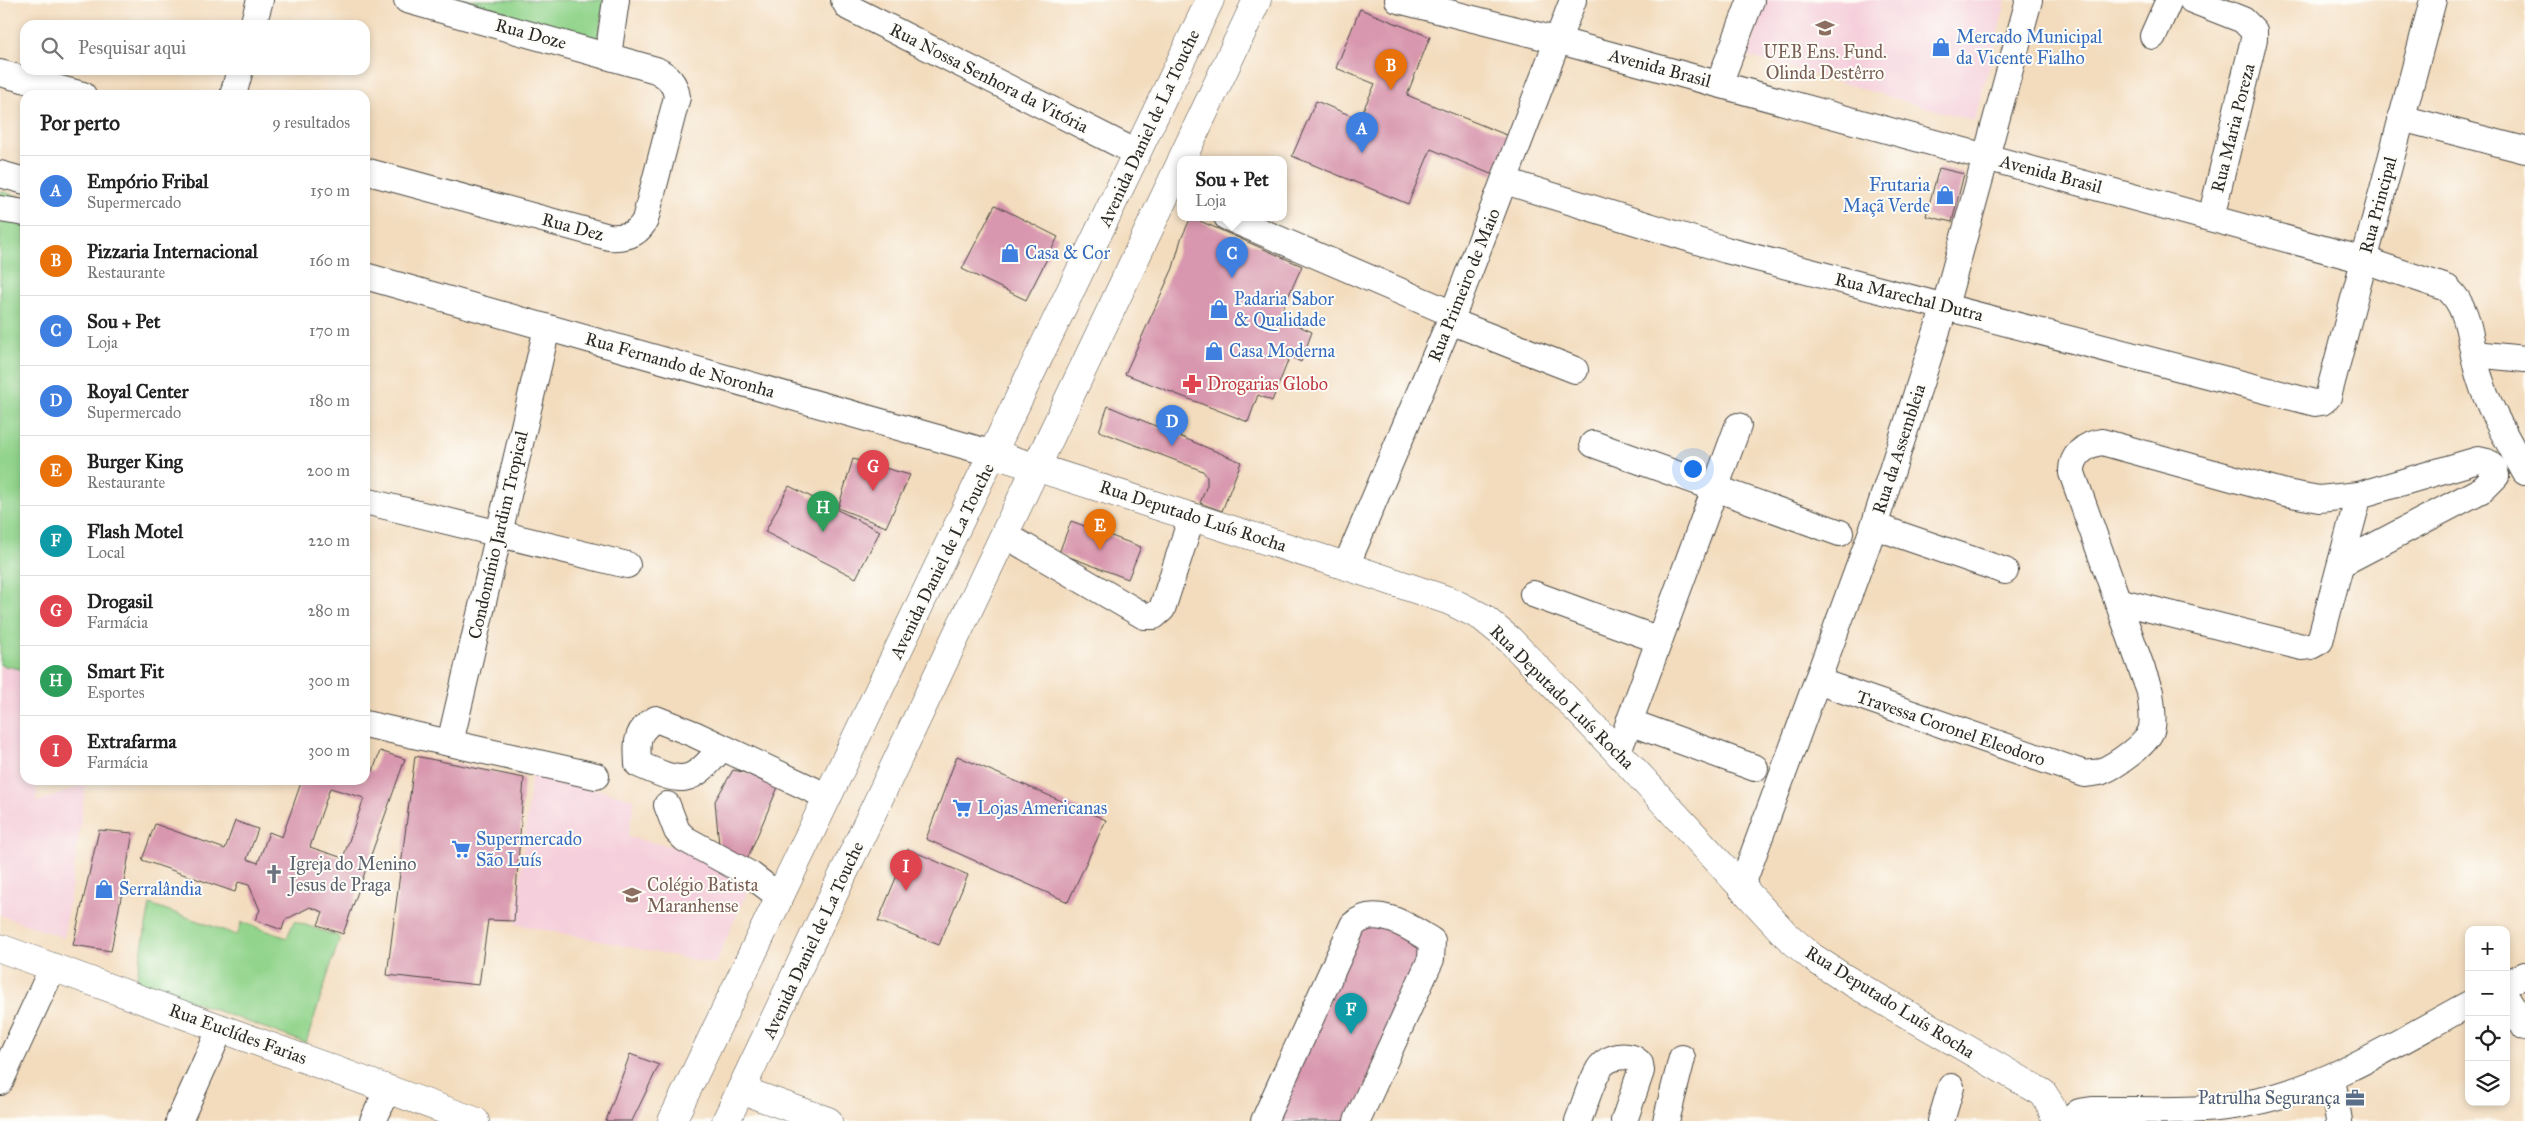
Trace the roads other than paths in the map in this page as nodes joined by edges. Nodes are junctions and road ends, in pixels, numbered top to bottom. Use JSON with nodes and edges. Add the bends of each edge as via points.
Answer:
{"nodes":[{"id":1,"x":260,"y":0,"type":"edge"},
{"id":2,"x":407,"y":0,"type":"edge"},
{"id":3,"x":616,"y":0,"type":"edge"},
{"id":4,"x":844,"y":0,"type":"edge"},
{"id":5,"x":1257,"y":0,"type":"edge"},
{"id":6,"x":1398,"y":0,"type":"edge"},
{"id":7,"x":1445,"y":0,"type":"edge"},
{"id":8,"x":1573,"y":0,"type":"edge"},
{"id":9,"x":1751,"y":0,"type":"edge"},
{"id":10,"x":2029,"y":0,"type":"edge"},
{"id":11,"x":2169,"y":0,"type":"edge"},
{"id":12,"x":2192,"y":0,"type":"edge"},
{"id":13,"x":2433,"y":0,"type":"edge"},
{"id":14,"x":1207,"y":1,"type":"edge"},
{"id":15,"x":254,"y":20,"type":"edge"},
{"id":16,"x":2153,"y":36,"type":"dead end"},
{"id":17,"x":1544,"y":37,"type":"junction"},
{"id":18,"x":608,"y":56,"type":"junction"},
{"id":19,"x":656,"y":70,"type":"joint"},
{"id":20,"x":0,"y":72,"type":"edge"},
{"id":21,"x":239,"y":75,"type":"edge"},
{"id":22,"x":1719,"y":84,"type":"junction"},
{"id":23,"x":66,"y":90,"type":"edge"},
{"id":24,"x":234,"y":90,"type":"edge"},
{"id":25,"x":2402,"y":118,"type":"junction"},
{"id":26,"x":2525,"y":150,"type":"edge"},
{"id":27,"x":1137,"y":153,"type":"junction"},
{"id":28,"x":1183,"y":156,"type":"edge"},
{"id":29,"x":1985,"y":156,"type":"junction"},
{"id":30,"x":370,"y":172,"type":"edge"},
{"id":31,"x":0,"y":174,"type":"edge"},
{"id":32,"x":20,"y":180,"type":"edge"},
{"id":33,"x":1177,"y":180,"type":"edge"},
{"id":34,"x":1505,"y":181,"type":"junction"},
{"id":35,"x":1174,"y":194,"type":"edge"},
{"id":36,"x":0,"y":210,"type":"edge"},
{"id":37,"x":20,"y":212,"type":"edge"},
{"id":38,"x":2211,"y":218,"type":"junction"},
{"id":39,"x":1236,"y":221,"type":"edge"},
{"id":40,"x":2364,"y":260,"type":"junction"},
{"id":41,"x":370,"y":277,"type":"edge"},
{"id":42,"x":1945,"y":306,"type":"junction"},
{"id":43,"x":1451,"y":318,"type":"junction"},
{"id":44,"x":547,"y":328,"type":"junction"},
{"id":45,"x":2474,"y":354,"type":"junction"},
{"id":46,"x":2525,"y":359,"type":"edge"},
{"id":47,"x":1575,"y":370,"type":"dead end"},
{"id":48,"x":2316,"y":403,"type":"joint"},
{"id":49,"x":1738,"y":426,"type":"dead end"},
{"id":50,"x":1593,"y":444,"type":"dead end"},
{"id":51,"x":994,"y":454,"type":"junction"},
{"id":52,"x":1038,"y":466,"type":"junction"},
{"id":53,"x":2525,"y":472,"type":"edge"},
{"id":54,"x":1715,"y":488,"type":"junction"},
{"id":55,"x":2359,"y":495,"type":"junction"},
{"id":56,"x":370,"y":502,"type":"edge"},
{"id":57,"x":1192,"y":516,"type":"junction"},
{"id":58,"x":1874,"y":526,"type":"junction"},
{"id":59,"x":498,"y":533,"type":"junction"},
{"id":60,"x":1840,"y":533,"type":"dead end"},
{"id":61,"x":1005,"y":535,"type":"junction"},
{"id":62,"x":2342,"y":563,"type":"junction"},
{"id":63,"x":627,"y":565,"type":"dead end"},
{"id":64,"x":1346,"y":566,"type":"junction"},
{"id":65,"x":2005,"y":571,"type":"dead end"},
{"id":66,"x":1533,"y":594,"type":"dead end"},
{"id":67,"x":2118,"y":601,"type":"junction"},
{"id":68,"x":1659,"y":640,"type":"junction"},
{"id":69,"x":1817,"y":682,"type":"junction"},
{"id":70,"x":1629,"y":722,"type":"junction"},
{"id":71,"x":370,"y":725,"type":"edge"},
{"id":72,"x":450,"y":743,"type":"junction"},
{"id":73,"x":722,"y":747,"type":"dead end"},
{"id":74,"x":1613,"y":747,"type":"junction"},
{"id":75,"x":1755,"y":768,"type":"dead end"},
{"id":76,"x":596,"y":776,"type":"dead end"},
{"id":77,"x":828,"y":797,"type":"junction"},
{"id":78,"x":668,"y":805,"type":"dead end"},
{"id":79,"x":1741,"y":888,"type":"junction"},
{"id":80,"x":780,"y":897,"type":"junction"},
{"id":81,"x":0,"y":948,"type":"edge"},
{"id":82,"x":53,"y":967,"type":"junction"},
{"id":83,"x":2525,"y":975,"type":"edge"},
{"id":84,"x":2510,"y":982,"type":"edge"},
{"id":85,"x":2510,"y":1004,"type":"edge"},
{"id":86,"x":2465,"y":1006,"type":"edge"},
{"id":87,"x":221,"y":1028,"type":"junction"},
{"id":88,"x":2525,"y":1028,"type":"edge"},
{"id":89,"x":1682,"y":1058,"type":"dead end"},
{"id":90,"x":2332,"y":1078,"type":"junction"},
{"id":91,"x":0,"y":1082,"type":"edge"},
{"id":92,"x":1951,"y":1087,"type":"dead end"},
{"id":93,"x":388,"y":1089,"type":"junction"},
{"id":94,"x":741,"y":1090,"type":"junction"},
{"id":95,"x":2043,"y":1094,"type":"junction"},
{"id":96,"x":2092,"y":1110,"type":"junction"},
{"id":97,"x":178,"y":1121,"type":"edge"},
{"id":98,"x":374,"y":1121,"type":"edge"},
{"id":99,"x":475,"y":1121,"type":"edge"},
{"id":100,"x":672,"y":1121,"type":"edge"},
{"id":101,"x":726,"y":1121,"type":"edge"},
{"id":102,"x":828,"y":1121,"type":"edge"},
{"id":103,"x":1264,"y":1121,"type":"edge"},
{"id":104,"x":1357,"y":1121,"type":"edge"},
{"id":105,"x":1578,"y":1121,"type":"edge"},
{"id":106,"x":1624,"y":1121,"type":"edge"},
{"id":107,"x":1666,"y":1121,"type":"edge"},
{"id":108,"x":1941,"y":1121,"type":"edge"},
{"id":109,"x":2056,"y":1121,"type":"edge"},
{"id":110,"x":2068,"y":1121,"type":"edge"},
{"id":111,"x":2339,"y":1121,"type":"edge"}],
"edges":[{"from":1,"to":15,"type":"street"},
{"from":2,"to":18,"type":"street","name":"Rua Doze"},
{"from":3,"to":18,"type":"street"},
{"from":4,"to":27,"type":"street","name":"Rua Nossa Senhora da Vitória","via":[[848,7]]},
{"from":5,"to":28,"type":"main road","name":"Avenida Daniel de La Touche"},
{"from":6,"to":17,"type":"street","name":"Avenida Brasil"},
{"from":7,"to":17,"type":"street","name":"Avenida Brasil"},
{"from":8,"to":17,"type":"street","name":"Rua Primeiro de Maio"},
{"from":9,"to":22,"type":"street"},
{"from":10,"to":29,"type":"street","name":"Rua da Assembleia"},
{"from":11,"to":16,"type":"street"},
{"from":12,"to":38,"type":"street","name":"Rua Maria Poreza","via":[[2243,20],[2254,31]]},
{"from":13,"to":25,"type":"street","name":"Rua Principal"},
{"from":14,"to":27,"type":"main road","name":"Avenida Daniel de La Touche"},
{"from":17,"to":22,"type":"street","name":"Avenida Brasil"},
{"from":17,"to":34,"type":"street","name":"Rua Primeiro de Maio"},
{"from":18,"to":19,"type":"street","name":"Rua Doze"},
{"from":19,"to":30,"type":"street","name":"Rua Dez","via":[[670,80],[677,97],[646,220],[642,227],[627,236],[609,237]]},
{"from":20,"to":23,"type":"street"},
{"from":21,"to":24,"type":"street"},
{"from":22,"to":29,"type":"street","name":"Avenida Brasil"},
{"from":25,"to":26,"type":"street"},
{"from":25,"to":40,"type":"street","name":"Rua Principal"},
{"from":27,"to":51,"type":"main road","name":"Avenida Daniel de La Touche"},
{"from":29,"to":38,"type":"street","name":"Avenida Brasil"},
{"from":29,"to":42,"type":"street","name":"Rua da Assembleia"},
{"from":31,"to":32,"type":"street"},
{"from":33,"to":35,"type":"main road","name":"Avenida Daniel de La Touche"},
{"from":34,"to":42,"type":"street","name":"Rua Marechal Dutra","via":[[1726,250]]},
{"from":34,"to":43,"type":"street","name":"Rua Primeiro de Maio"},
{"from":35,"to":52,"type":"main road","name":"Avenida Daniel de La Touche"},
{"from":36,"to":37,"type":"street"},
{"from":38,"to":40,"type":"street","name":"Avenida Brasil"},
{"from":39,"to":43,"type":"street"},
{"from":40,"to":45,"type":"street","name":"Avenida Brasil","via":[[2447,288],[2463,307]]},
{"from":40,"to":48,"type":"street","name":"Rua Principal","via":[[2328,397]]},
{"from":41,"to":44,"type":"street","name":"Rua Fernando de Noronha"},
{"from":42,"to":48,"type":"street","name":"Rua Marechal Dutra"},
{"from":42,"to":58,"type":"street","name":"Rua da Assembleia"},
{"from":43,"to":47,"type":"street"},
{"from":43,"to":64,"type":"street","name":"Rua Primeiro de Maio"},
{"from":44,"to":51,"type":"street","name":"Rua Fernando de Noronha"},
{"from":44,"to":59,"type":"street","name":"Condomínio Jardim Tropical"},
{"from":45,"to":46,"type":"street"},
{"from":45,"to":53,"type":"street","name":"Avenida Brasil","via":[[2479,379]]},
{"from":49,"to":54,"type":"street"},
{"from":50,"to":54,"type":"street"},
{"from":51,"to":52,"type":"main road","name":"Rua Deputado Luís Rocha"},
{"from":51,"to":77,"type":"main road","name":"Avenida Daniel de La Touche"},
{"from":52,"to":57,"type":"main road","name":"Rua Deputado Luís Rocha"},
{"from":52,"to":61,"type":"main road","name":"Avenida Daniel de La Touche"},
{"from":54,"to":60,"type":"street"},
{"from":54,"to":68,"type":"street"},
{"from":55,"to":62,"type":"street"},
{"from":55,"to":62,"type":"street","via":[[2478,460],[2492,465],[2496,476],[2483,490]]},
{"from":55,"to":67,"type":"street","via":[[2334,499],[2305,497],[2102,442],[2090,443],[2074,459],[2072,474]]},
{"from":56,"to":59,"type":"street"},
{"from":57,"to":61,"type":"street","via":[[1162,609],[1154,616],[1144,616]]},
{"from":57,"to":64,"type":"main road","name":"Rua Deputado Luís Rocha"},
{"from":58,"to":65,"type":"street"},
{"from":58,"to":69,"type":"street","name":"Rua da Assembleia"},
{"from":59,"to":63,"type":"street"},
{"from":59,"to":72,"type":"street","name":"Condomínio Jardim Tropical"},
{"from":61,"to":94,"type":"main road","name":"Avenida Daniel de La Touche"},
{"from":62,"to":67,"type":"street","via":[[2320,641],[2302,648]]},
{"from":64,"to":74,"type":"main road","name":"Rua Deputado Luís Rocha","via":[[1450,601],[1482,617],[1510,640]]},
{"from":66,"to":68,"type":"street"},
{"from":67,"to":69,"type":"street","name":"Travessa Coronel Eleodoro","via":[[2150,692],[2152,729],[2136,750],[2101,772],[2085,774]]},
{"from":68,"to":70,"type":"street"},
{"from":69,"to":79,"type":"street","name":"Rua da Assembleia"},
{"from":70,"to":74,"type":"street","via":[[1623,739]]},
{"from":70,"to":75,"type":"street"},
{"from":71,"to":72,"type":"street"},
{"from":72,"to":76,"type":"street"},
{"from":73,"to":77,"type":"street"},
{"from":74,"to":79,"type":"main road","name":"Rua Deputado Luís Rocha"},
{"from":77,"to":80,"type":"main road","name":"Avenida Daniel de La Touche"},
{"from":78,"to":80,"type":"street","via":[[677,831],[684,840],[751,875]]},
{"from":79,"to":95,"type":"main road","name":"Rua Deputado Luís Rocha","via":[[1812,957]]},
{"from":80,"to":100,"type":"main road","name":"Avenida Daniel de La Touche"},
{"from":81,"to":82,"type":"main road","name":"Rua Euclídes Farias"},
{"from":82,"to":87,"type":"main road","name":"Rua Euclídes Farias"},
{"from":82,"to":91,"type":"street"},
{"from":83,"to":84,"type":"street"},
{"from":85,"to":88,"type":"street"},
{"from":86,"to":90,"type":"street","name":"Rua Deputado Luís Rocha"},
{"from":87,"to":93,"type":"main road","name":"Rua Euclídes Farias"},
{"from":87,"to":97,"type":"street"},
{"from":89,"to":107,"type":"street"},
{"from":90,"to":96,"type":"street","name":"Rua Deputado Luís Rocha","via":[[2255,1102],[2202,1109]]},
{"from":90,"to":111,"type":"street"},
{"from":92,"to":108,"type":"street"},
{"from":93,"to":98,"type":"street"},
{"from":93,"to":99,"type":"main road","name":"Rua Euclídes Farias"},
{"from":94,"to":101,"type":"main road","name":"Avenida Daniel de La Touche"},
{"from":94,"to":102,"type":"main road"},
{"from":95,"to":96,"type":"street","name":"Rua Deputado Luís Rocha"},
{"from":95,"to":109,"type":"main road"},
{"from":96,"to":110,"type":"street","name":"Rua Deputado Luís Rocha","via":[[2079,1112]]},
{"from":103,"to":104,"type":"street","via":[[1353,925],[1366,916],[1383,916],[1424,936],[1432,941],[1433,946]]},
{"from":105,"to":106,"type":"street","via":[[1600,1067],[1619,1056],[1630,1056],[1636,1059],[1641,1071]]}]}
